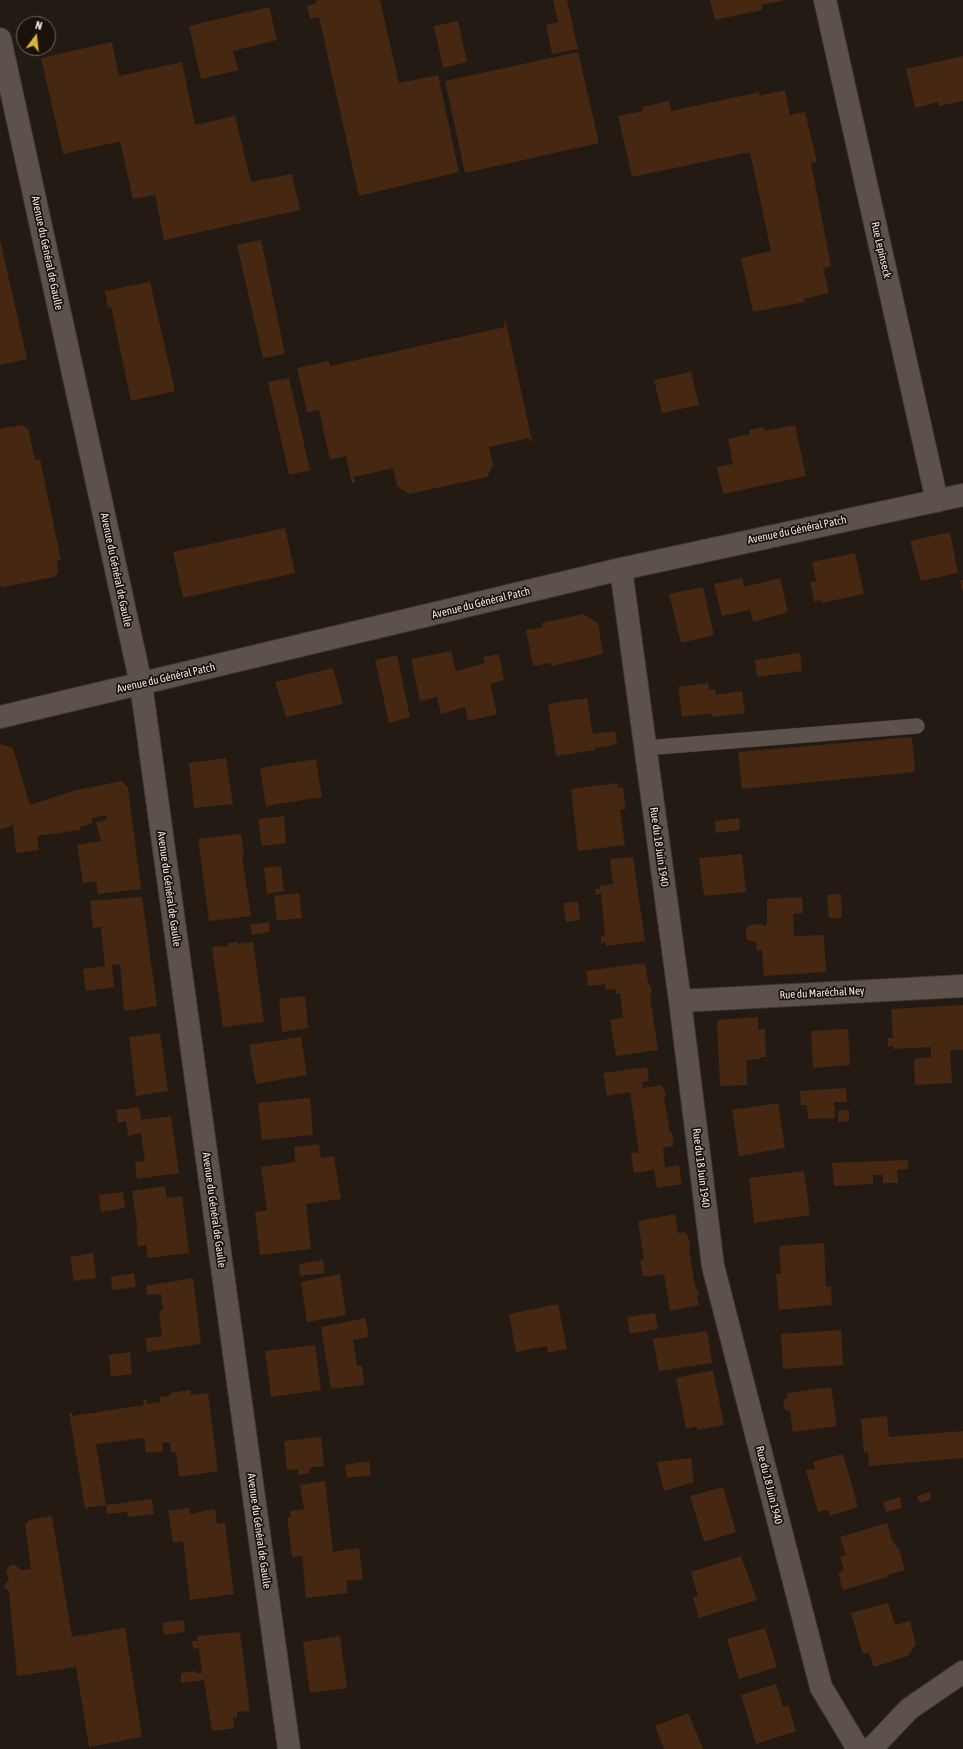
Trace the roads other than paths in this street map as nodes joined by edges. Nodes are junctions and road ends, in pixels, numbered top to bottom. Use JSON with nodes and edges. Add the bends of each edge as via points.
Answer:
{"nodes":[{"id":1,"x":825,"y":0,"type":"edge"},
{"id":2,"x":0,"y":39,"type":"edge"},
{"id":3,"x":963,"y":495,"type":"edge"},
{"id":4,"x":937,"y":500,"type":"junction"},
{"id":5,"x":621,"y":569,"type":"junction"},
{"id":6,"x":141,"y":684,"type":"junction"},
{"id":7,"x":0,"y":717,"type":"edge"},
{"id":8,"x":917,"y":726,"type":"dead end"},
{"id":9,"x":645,"y":748,"type":"junction"},
{"id":10,"x":963,"y":986,"type":"edge"},
{"id":11,"x":680,"y":1001,"type":"junction"},
{"id":12,"x":963,"y":1672,"type":"edge"},
{"id":13,"x":289,"y":1749,"type":"edge"},
{"id":14,"x":869,"y":1749,"type":"edge"}],
"edges":[{"from":1,"to":4,"type":"street","name":"Rue Lepinseck"},
{"from":2,"to":6,"type":"street","name":"Avenue du Général de Gaulle"},
{"from":3,"to":4,"type":"street","name":"Avenue du Général Patch"},
{"from":4,"to":5,"type":"street","name":"Avenue du Général Patch"},
{"from":5,"to":6,"type":"street","name":"Avenue du Général Patch"},
{"from":5,"to":9,"type":"street","name":"Rue du 18 Juin 1940"},
{"from":6,"to":7,"type":"street","name":"Avenue du Général Patch"},
{"from":6,"to":13,"type":"street","name":"Avenue du Général de Gaulle"},
{"from":8,"to":9,"type":"lane"},
{"from":9,"to":11,"type":"street","name":"Rue du 18 Juin 1940"},
{"from":10,"to":11,"type":"street","name":"Rue du Maréchal Ney"},
{"from":11,"to":14,"type":"street","name":"Rue du 18 Juin 1940","via":[[713,1266],[821,1687]]},
{"from":12,"to":14,"type":"street","via":[[909,1709]]}]}
